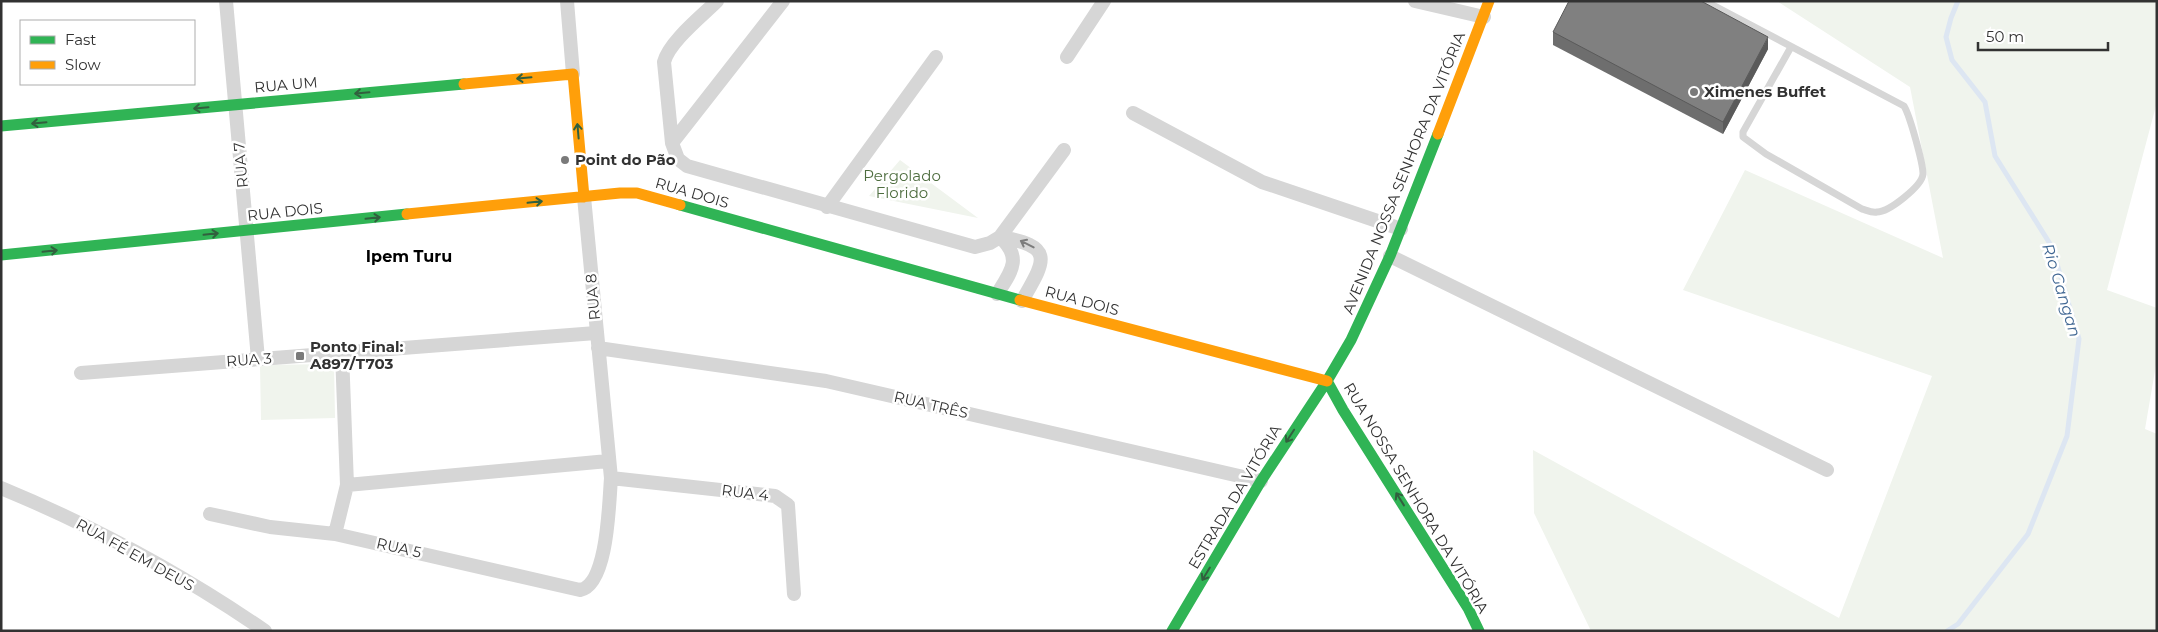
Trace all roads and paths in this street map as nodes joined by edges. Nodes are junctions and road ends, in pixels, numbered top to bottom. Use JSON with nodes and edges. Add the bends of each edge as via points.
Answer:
{"nodes":[{"id":1,"x":226,"y":1,"type":"edge"},
{"id":2,"x":567,"y":1,"type":"edge"},
{"id":3,"x":718,"y":1,"type":"edge"},
{"id":4,"x":783,"y":1,"type":"edge"},
{"id":5,"x":1415,"y":1,"type":"edge"},
{"id":6,"x":1490,"y":1,"type":"edge"},
{"id":7,"x":1705,"y":1,"type":"edge"},
{"id":8,"x":1100,"y":3,"type":"edge"},
{"id":9,"x":1484,"y":17,"type":"junction"},
{"id":10,"x":1792,"y":47,"type":"junction"},
{"id":11,"x":936,"y":57,"type":"dead end"},
{"id":12,"x":1067,"y":57,"type":"dead end"},
{"id":13,"x":573,"y":74,"type":"junction"},
{"id":14,"x":236,"y":105,"type":"junction"},
{"id":15,"x":1133,"y":113,"type":"dead end"},
{"id":16,"x":1,"y":126,"type":"edge"},
{"id":17,"x":672,"y":143,"type":"junction"},
{"id":18,"x":1064,"y":150,"type":"dead end"},
{"id":19,"x":584,"y":197,"type":"junction"},
{"id":20,"x":826,"y":206,"type":"junction"},
{"id":21,"x":1400,"y":229,"type":"junction"},
{"id":22,"x":247,"y":231,"type":"junction"},
{"id":23,"x":1000,"y":237,"type":"junction"},
{"id":24,"x":1,"y":255,"type":"edge"},
{"id":25,"x":1390,"y":256,"type":"junction"},
{"id":26,"x":997,"y":294,"type":"junction"},
{"id":27,"x":1022,"y":301,"type":"junction"},
{"id":28,"x":596,"y":334,"type":"junction"},
{"id":29,"x":598,"y":348,"type":"junction"},
{"id":30,"x":342,"y":353,"type":"junction"},
{"id":31,"x":258,"y":359,"type":"junction"},
{"id":32,"x":82,"y":373,"type":"dead end"},
{"id":33,"x":1327,"y":380,"type":"junction"},
{"id":34,"x":1309,"y":407,"type":"junction"},
{"id":35,"x":1343,"y":410,"type":"junction"},
{"id":36,"x":608,"y":461,"type":"junction"},
{"id":37,"x":1827,"y":470,"type":"dead end"},
{"id":38,"x":611,"y":478,"type":"junction"},
{"id":39,"x":1262,"y":481,"type":"junction"},
{"id":40,"x":347,"y":485,"type":"junction"},
{"id":41,"x":1,"y":488,"type":"edge"},
{"id":42,"x":210,"y":514,"type":"dead end"},
{"id":43,"x":335,"y":534,"type":"junction"},
{"id":44,"x":587,"y":589,"type":"joint"},
{"id":45,"x":794,"y":594,"type":"dead end"},
{"id":46,"x":265,"y":631,"type":"edge"},
{"id":47,"x":1172,"y":631,"type":"edge"},
{"id":48,"x":1479,"y":631,"type":"edge"}],
"edges":[{"from":1,"to":14,"type":"street","name":"RUA 7"},
{"from":2,"to":13,"type":"street","name":"RUA 8"},
{"from":3,"to":17,"type":"street","via":[[666,55]]},
{"from":4,"to":17,"type":"street"},
{"from":5,"to":9,"type":"street"},
{"from":6,"to":9,"type":"street","name":"AVENIDA NOSSA SENHORA DA VITÓRIA"},
{"from":7,"to":10,"type":"lane"},
{"from":8,"to":12,"type":"street"},
{"from":9,"to":21,"type":"street","name":"AVENIDA NOSSA SENHORA DA VITÓRIA"},
{"from":10,"to":10,"type":"lane","via":[[1906,109],[1923,175],[1919,183],[1891,208],[1877,212],[1862,209],[1766,154],[1743,137]]},
{"from":11,"to":20,"type":"street"},
{"from":13,"to":14,"type":"street","name":"RUA UM","one_way":true},
{"from":19,"to":13,"type":"street","name":"RUA 8","one_way":true},
{"from":14,"to":16,"type":"street","name":"RUA UM","one_way":true},
{"from":14,"to":22,"type":"street","name":"RUA 7"},
{"from":15,"to":21,"type":"street","via":[[1262,182]]},
{"from":17,"to":20,"type":"street","via":[[678,159],[687,166]]},
{"from":18,"to":23,"type":"street"},
{"from":22,"to":19,"type":"street","name":"RUA DOIS","one_way":true},
{"from":19,"to":26,"type":"street","name":"RUA DOIS","via":[[637,193]]},
{"from":19,"to":28,"type":"street","name":"RUA 8"},
{"from":20,"to":23,"type":"street","via":[[968,246],[982,246]]},
{"from":21,"to":25,"type":"street","name":"AVENIDA NOSSA SENHORA DA VITÓRIA"},
{"from":24,"to":22,"type":"street","name":"RUA DOIS","one_way":true},
{"from":22,"to":31,"type":"street","name":"RUA 7"},
{"from":23,"to":26,"type":"street","via":[[1011,248],[1013,261],[1009,275]]},
{"from":27,"to":23,"type":"street","one_way":true,"via":[[1041,265],[1040,256],[1026,242]]},
{"from":25,"to":33,"type":"street","name":"AVENIDA NOSSA SENHORA DA VITÓRIA","via":[[1351,340]]},
{"from":25,"to":37,"type":"street"},
{"from":26,"to":27,"type":"street","name":"RUA DOIS"},
{"from":27,"to":33,"type":"street","name":"RUA DOIS"},
{"from":28,"to":29,"type":"street","name":"RUA 8"},
{"from":28,"to":30,"type":"street","name":"RUA 3"},
{"from":29,"to":36,"type":"street","name":"RUA 8"},
{"from":29,"to":39,"type":"street","name":"RUA TRÊS","via":[[826,381]]},
{"from":30,"to":31,"type":"street","name":"RUA 3"},
{"from":30,"to":40,"type":"street"},
{"from":31,"to":32,"type":"street","name":"RUA 3"},
{"from":33,"to":34,"type":"street","name":"ESTRADA DA VITÓRIA"},
{"from":33,"to":35,"type":"street","name":"RUA NOSSA SENHORA DA VITÓRIA"},
{"from":34,"to":35,"type":"street","via":[[1323,403]]},
{"from":34,"to":39,"type":"street","name":"ESTRADA DA VITÓRIA","one_way":true},
{"from":48,"to":35,"type":"street","name":"RUA NOSSA SENHORA DA VITÓRIA","one_way":true,"via":[[1468,608]]},
{"from":36,"to":38,"type":"street","name":"RUA 8"},
{"from":36,"to":40,"type":"street"},
{"from":38,"to":44,"type":"street","name":"RUA 8","via":[[601,560]]},
{"from":38,"to":45,"type":"street","name":"RUA 4","via":[[775,496],[784,501],[788,505]]},
{"from":39,"to":47,"type":"street","name":"ESTRADA DA VITÓRIA","one_way":true},
{"from":40,"to":43,"type":"street"},
{"from":41,"to":46,"type":"street","name":"RUA FÉ EM DEUS","via":[[34,501],[168,570]]},
{"from":42,"to":43,"type":"street","name":"RUA 5","via":[[270,527]]},
{"from":43,"to":44,"type":"street","name":"RUA 5"}]}
